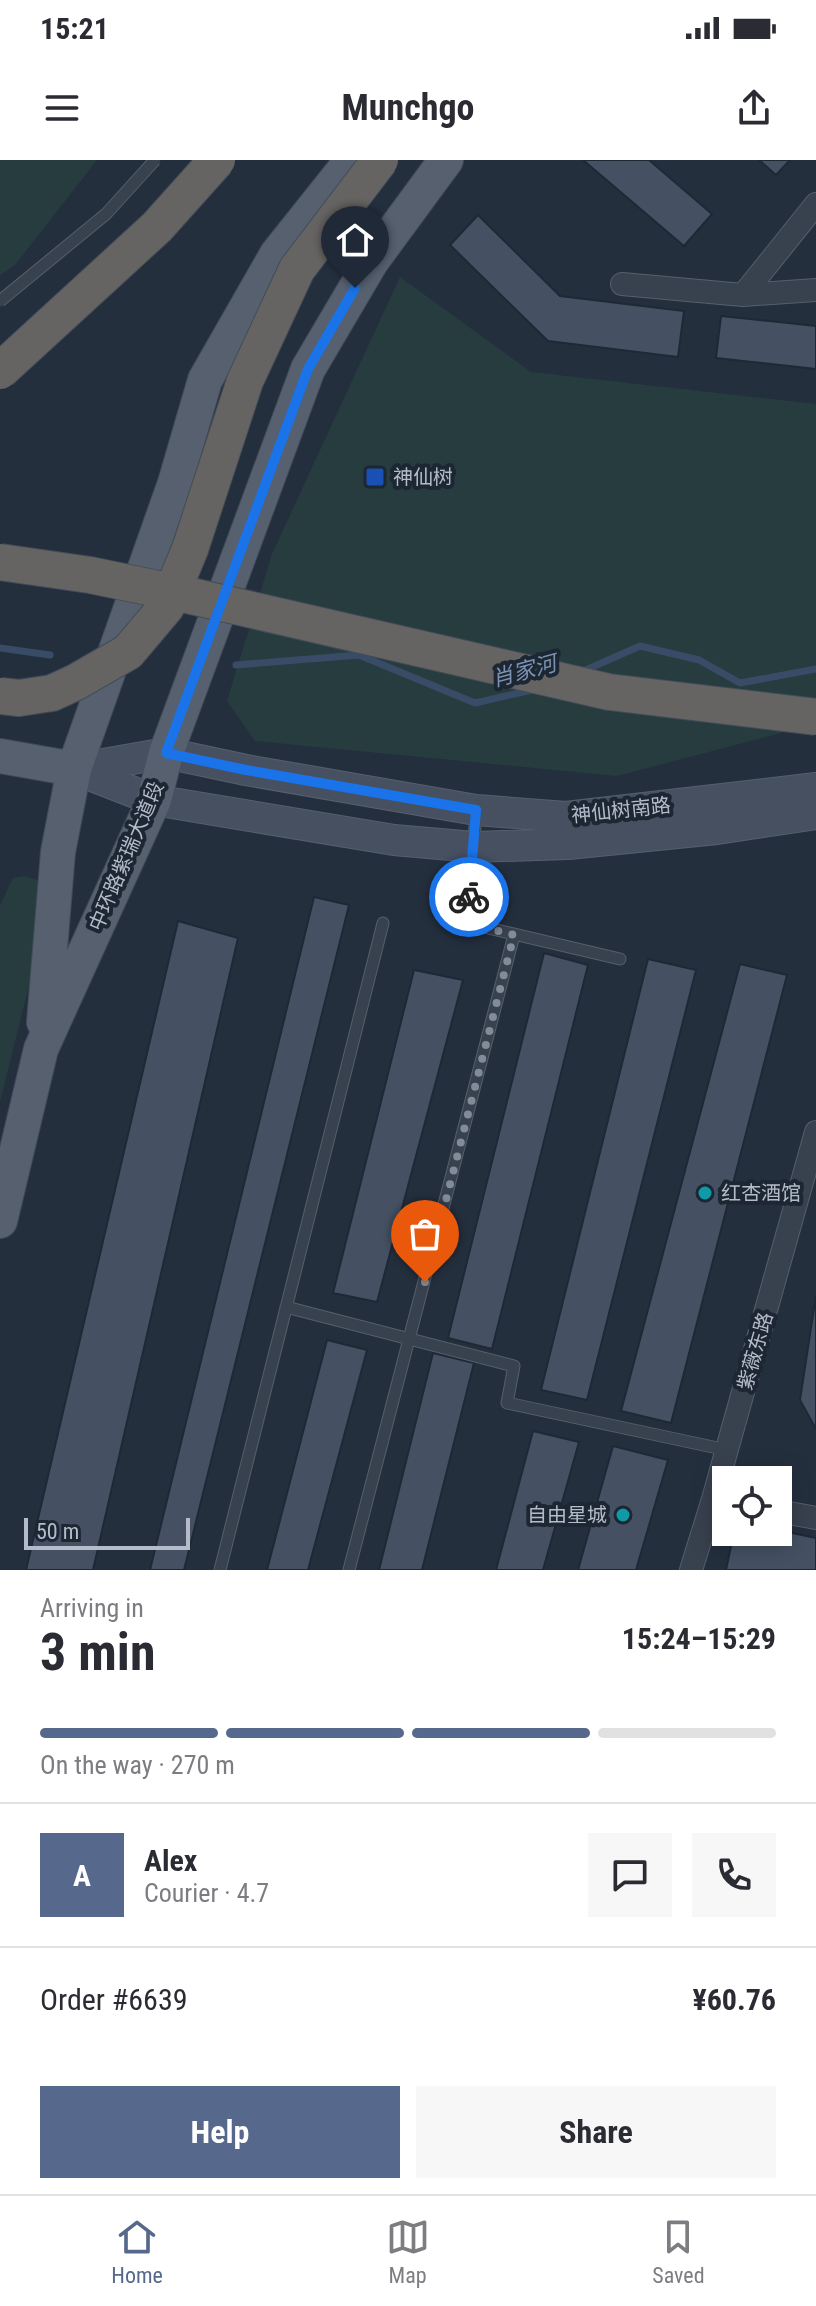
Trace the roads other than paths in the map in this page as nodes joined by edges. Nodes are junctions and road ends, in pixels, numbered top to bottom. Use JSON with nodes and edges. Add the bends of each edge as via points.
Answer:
{"nodes":[{"id":1,"x":155,"y":160,"type":"edge"},
{"id":2,"x":217,"y":160,"type":"edge"},
{"id":3,"x":352,"y":160,"type":"edge"},
{"id":4,"x":380,"y":160,"type":"edge"},
{"id":5,"x":446,"y":160,"type":"edge"},
{"id":6,"x":816,"y":204,"type":"edge"},
{"id":7,"x":622,"y":284,"type":"dead end"},
{"id":8,"x":816,"y":290,"type":"edge"},
{"id":9,"x":743,"y":295,"type":"junction"},
{"id":10,"x":0,"y":301,"type":"edge"},
{"id":11,"x":0,"y":371,"type":"edge"},
{"id":12,"x":0,"y":562,"type":"edge"},
{"id":13,"x":0,"y":696,"type":"edge"},
{"id":14,"x":816,"y":717,"type":"edge"},
{"id":15,"x":166,"y":753,"type":"junction"},
{"id":16,"x":0,"y":756,"type":"edge"},
{"id":17,"x":74,"y":769,"type":"junction"},
{"id":18,"x":816,"y":788,"type":"edge"},
{"id":19,"x":154,"y":800,"type":"junction"},
{"id":20,"x":476,"y":810,"type":"junction"},
{"id":21,"x":816,"y":814,"type":"edge"},
{"id":22,"x":474,"y":847,"type":"junction"},
{"id":23,"x":383,"y":923,"type":"dead end"},
{"id":24,"x":514,"y":935,"type":"junction"},
{"id":25,"x":620,"y":959,"type":"dead end"},
{"id":26,"x":41,"y":1049,"type":"junction"},
{"id":27,"x":816,"y":1132,"type":"edge"},
{"id":28,"x":0,"y":1221,"type":"edge"},
{"id":29,"x":286,"y":1307,"type":"junction"},
{"id":30,"x":410,"y":1340,"type":"junction"},
{"id":31,"x":727,"y":1450,"type":"junction"},
{"id":32,"x":725,"y":1466,"type":"edge"},
{"id":33,"x":792,"y":1514,"type":"edge"},
{"id":34,"x":816,"y":1518,"type":"edge"},
{"id":35,"x":712,"y":1519,"type":"edge"},
{"id":36,"x":220,"y":1570,"type":"edge"},
{"id":37,"x":349,"y":1570,"type":"edge"},
{"id":38,"x":691,"y":1570,"type":"edge"}],
"edges":[{"from":1,"to":10,"type":"lane","bridge":true,"via":[[106,214]]},
{"from":2,"to":11,"type":"highway","bridge":true,"via":[[157,227]]},
{"from":3,"to":17,"type":"main road","via":[[277,254],[205,380],[175,483]]},
{"from":4,"to":13,"type":"highway","bridge":true,"via":[[297,269],[245,381],[166,607],[128,652],[76,682],[52,693]]},
{"from":5,"to":15,"type":"main road","name":"中环路紫瑞大道段","via":[[371,262],[308,369]]},
{"from":6,"to":9,"type":"street"},
{"from":7,"to":9,"type":"street"},
{"from":8,"to":9,"type":"street"},
{"from":12,"to":14,"type":"highway","bridge":true,"via":[[187,595],[609,692]]},
{"from":15,"to":17,"type":"main road","name":"神仙树南路"},
{"from":15,"to":19,"type":"main road","name":"中环路紫瑞大道段"},
{"from":15,"to":20,"type":"main road","name":"神仙树南路"},
{"from":16,"to":17,"type":"main road","name":"神仙树南路"},
{"from":17,"to":19,"type":"main road"},
{"from":17,"to":26,"type":"main road","via":[[58,852]]},
{"from":18,"to":20,"type":"main road","name":"神仙树南路","via":[[566,817]]},
{"from":19,"to":22,"type":"main road","via":[[394,840]]},
{"from":19,"to":26,"type":"main road","name":"中环路紫瑞大道段"},
{"from":20,"to":22,"type":"lane"},
{"from":21,"to":22,"type":"main road","via":[[568,844]]},
{"from":22,"to":24,"type":"lane","via":[[467,923]]},
{"from":23,"to":29,"type":"lane"},
{"from":24,"to":25,"type":"lane"},
{"from":24,"to":30,"type":"lane"},
{"from":26,"to":28,"type":"main road","name":"中环路紫瑞大道段"},
{"from":27,"to":31,"type":"street","name":"紫薇东路"},
{"from":29,"to":30,"type":"lane"},
{"from":29,"to":36,"type":"lane"},
{"from":30,"to":31,"type":"lane","via":[[514,1366],[507,1403]]},
{"from":30,"to":37,"type":"lane"},
{"from":31,"to":32,"type":"street","name":"紫薇东路"},
{"from":33,"to":34,"type":"street"},
{"from":35,"to":38,"type":"street","name":"紫薇东路"}]}
